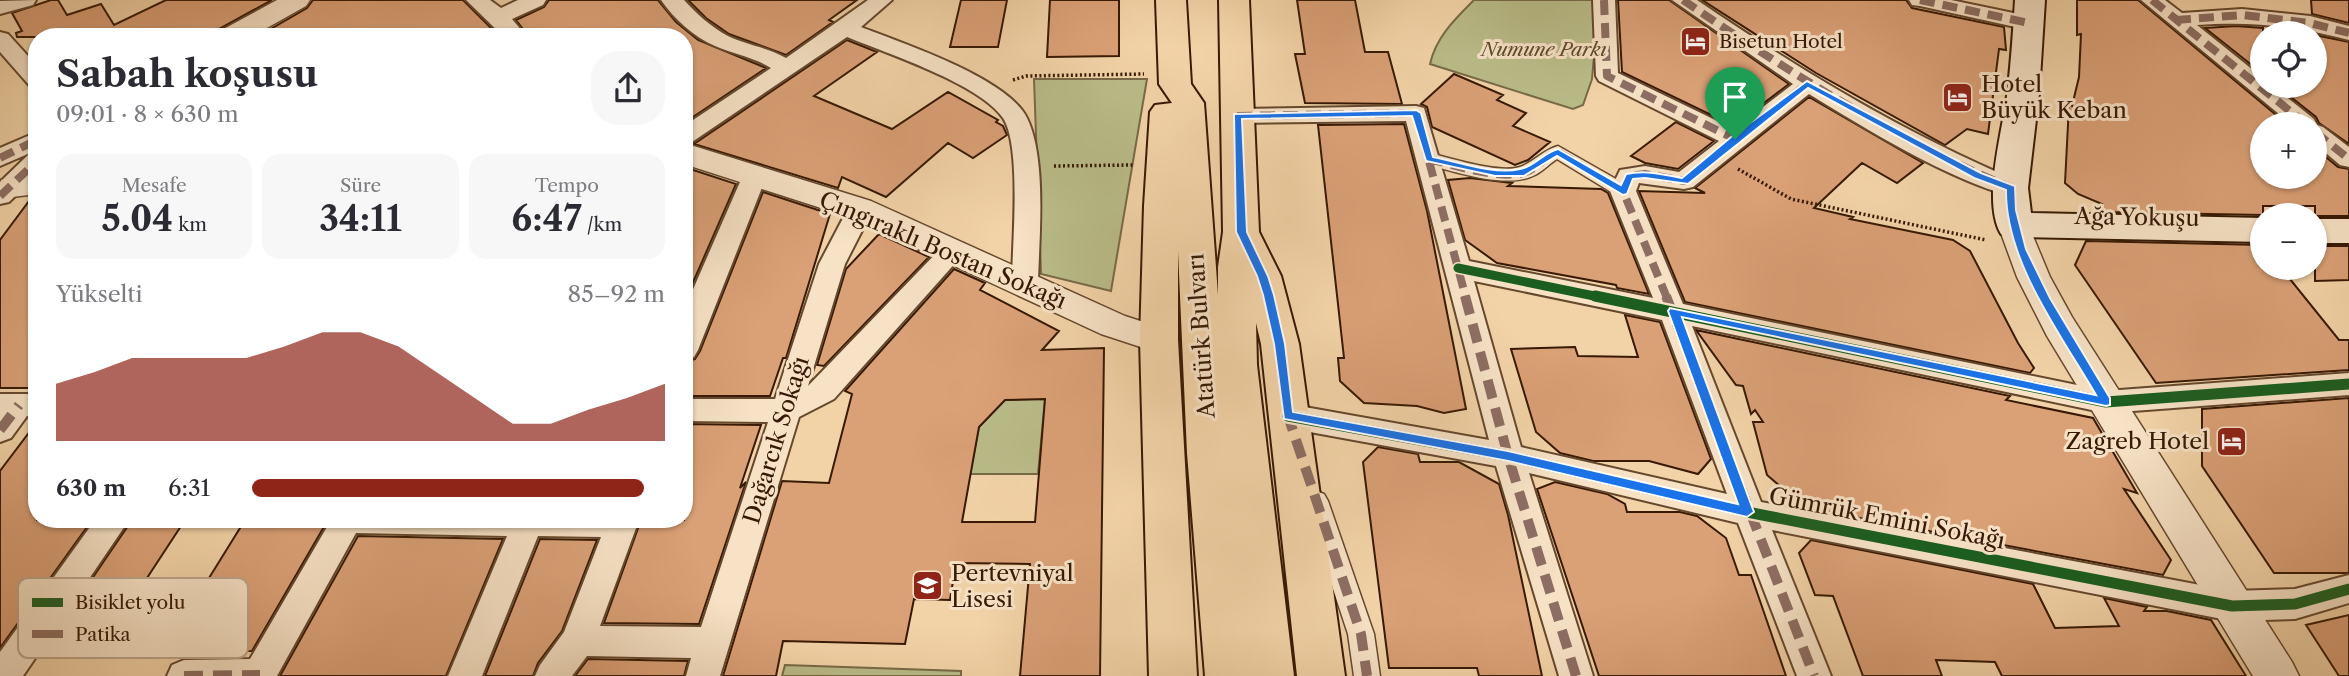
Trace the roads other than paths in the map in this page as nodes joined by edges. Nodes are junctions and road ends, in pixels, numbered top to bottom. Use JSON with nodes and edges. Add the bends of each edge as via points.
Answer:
{"nodes":[{"id":1,"x":25,"y":0,"type":"edge"},
{"id":2,"x":297,"y":0,"type":"edge"},
{"id":3,"x":477,"y":0,"type":"edge"},
{"id":4,"x":535,"y":0,"type":"edge"},
{"id":5,"x":673,"y":0,"type":"edge"},
{"id":6,"x":881,"y":0,"type":"edge"},
{"id":7,"x":1171,"y":0,"type":"edge"},
{"id":8,"x":1234,"y":0,"type":"edge"},
{"id":9,"x":1604,"y":0,"type":"edge"},
{"id":10,"x":1684,"y":0,"type":"edge"},
{"id":11,"x":1920,"y":0,"type":"edge"},
{"id":12,"x":2152,"y":0,"type":"edge"},
{"id":13,"x":0,"y":8,"type":"edge"},
{"id":14,"x":2030,"y":12,"type":"edge"},
{"id":15,"x":499,"y":17,"type":"junction"},
{"id":16,"x":2176,"y":20,"type":"junction"},
{"id":17,"x":246,"y":28,"type":"edge"},
{"id":18,"x":508,"y":28,"type":"edge"},
{"id":19,"x":845,"y":28,"type":"junction"},
{"id":20,"x":2349,"y":33,"type":"edge"},
{"id":21,"x":0,"y":39,"type":"edge"},
{"id":22,"x":787,"y":68,"type":"junction"},
{"id":23,"x":28,"y":70,"type":"edge"},
{"id":24,"x":1162,"y":79,"type":"junction"},
{"id":25,"x":1807,"y":84,"type":"junction"},
{"id":26,"x":2291,"y":112,"type":"edge"},
{"id":27,"x":1237,"y":116,"type":"junction"},
{"id":28,"x":693,"y":131,"type":"edge"},
{"id":29,"x":2327,"y":142,"type":"edge"},
{"id":30,"x":28,"y":144,"type":"edge"},
{"id":31,"x":1725,"y":148,"type":"junction"},
{"id":32,"x":693,"y":156,"type":"edge"},
{"id":33,"x":0,"y":158,"type":"edge"},
{"id":34,"x":1429,"y":159,"type":"junction"},
{"id":35,"x":2349,"y":159,"type":"edge"},
{"id":36,"x":28,"y":173,"type":"edge"},
{"id":37,"x":755,"y":174,"type":"junction"},
{"id":38,"x":16,"y":189,"type":"edge"},
{"id":39,"x":1623,"y":191,"type":"junction"},
{"id":40,"x":860,"y":209,"type":"junction"},
{"id":41,"x":2014,"y":218,"type":"junction"},
{"id":42,"x":2250,"y":220,"type":"edge"},
{"id":43,"x":2327,"y":220,"type":"edge"},
{"id":44,"x":2349,"y":221,"type":"edge"},
{"id":45,"x":2250,"y":229,"type":"edge"},
{"id":46,"x":2327,"y":231,"type":"edge"},
{"id":47,"x":2349,"y":231,"type":"edge"},
{"id":48,"x":1241,"y":232,"type":"junction"},
{"id":49,"x":953,"y":251,"type":"junction"},
{"id":50,"x":1458,"y":268,"type":"junction"},
{"id":51,"x":1025,"y":283,"type":"junction"},
{"id":52,"x":1674,"y":311,"type":"junction"},
{"id":53,"x":693,"y":324,"type":"edge"},
{"id":54,"x":1160,"y":340,"type":"junction"},
{"id":55,"x":2349,"y":384,"type":"edge"},
{"id":56,"x":2106,"y":402,"type":"junction"},
{"id":57,"x":19,"y":405,"type":"edge"},
{"id":58,"x":693,"y":410,"type":"edge"},
{"id":59,"x":785,"y":411,"type":"junction"},
{"id":60,"x":1288,"y":416,"type":"junction"},
{"id":61,"x":0,"y":430,"type":"edge"},
{"id":62,"x":1508,"y":456,"type":"junction"},
{"id":63,"x":1747,"y":512,"type":"junction"},
{"id":64,"x":107,"y":528,"type":"edge"},
{"id":65,"x":342,"y":528,"type":"edge"},
{"id":66,"x":526,"y":528,"type":"edge"},
{"id":67,"x":620,"y":528,"type":"edge"},
{"id":68,"x":72,"y":578,"type":"edge"},
{"id":69,"x":2349,"y":589,"type":"edge"},
{"id":70,"x":2232,"y":606,"type":"junction"},
{"id":71,"x":578,"y":641,"type":"junction"},
{"id":72,"x":712,"y":643,"type":"junction"},
{"id":73,"x":18,"y":655,"type":"edge"},
{"id":74,"x":1320,"y":663,"type":"edge"},
{"id":75,"x":259,"y":675,"type":"edge"},
{"id":76,"x":3,"y":676,"type":"edge"},
{"id":77,"x":184,"y":676,"type":"edge"},
{"id":78,"x":466,"y":676,"type":"edge"},
{"id":79,"x":552,"y":676,"type":"edge"},
{"id":80,"x":703,"y":676,"type":"edge"},
{"id":81,"x":1173,"y":676,"type":"edge"},
{"id":82,"x":1229,"y":676,"type":"edge"},
{"id":83,"x":1270,"y":676,"type":"edge"},
{"id":84,"x":1367,"y":676,"type":"edge"},
{"id":85,"x":1576,"y":676,"type":"edge"},
{"id":86,"x":1814,"y":676,"type":"edge"},
{"id":87,"x":2277,"y":676,"type":"edge"}],
"edges":[{"from":1,"to":13,"type":"street"},
{"from":2,"to":17,"type":"street"},
{"from":3,"to":15,"type":"street"},
{"from":4,"to":15,"type":"street"},
{"from":5,"to":22,"type":"street","via":[[691,21],[721,41],[763,54]]},
{"from":6,"to":19,"type":"street"},
{"from":7,"to":24,"type":"main road","name":"Atatürk Bulvarı"},
{"from":8,"to":27,"type":"main road","name":"Atatürk Bulvarı"},
{"from":9,"to":31,"type":"street","via":[[1607,76]]},
{"from":10,"to":25,"type":"street"},
{"from":11,"to":14,"type":"street"},
{"from":12,"to":16,"type":"street"},
{"from":14,"to":41,"type":"main road"},
{"from":15,"to":18,"type":"street"},
{"from":16,"to":20,"type":"street","via":[[2242,15]]},
{"from":16,"to":26,"type":"street"},
{"from":19,"to":22,"type":"street"},
{"from":19,"to":51,"type":"street","via":[[968,82],[1000,100],[1016,118],[1025,166]]},
{"from":21,"to":23,"type":"street"},
{"from":22,"to":28,"type":"street"},
{"from":24,"to":54,"type":"main road","via":[[1167,97]]},
{"from":24,"to":82,"type":"main road","name":"Atatürk Bulvarı","via":[[1188,103],[1208,453]]},
{"from":25,"to":31,"type":"street"},
{"from":25,"to":41,"type":"street","via":[[1978,175]]},
{"from":27,"to":34,"type":"street","via":[[1416,113]]},
{"from":27,"to":48,"type":"main road","name":"Atatürk Bulvarı"},
{"from":29,"to":35,"type":"street"},
{"from":30,"to":33,"type":"street"},
{"from":31,"to":39,"type":"street","via":[[1684,181],[1629,176]]},
{"from":32,"to":37,"type":"street","name":"Çıngıraklı Bostan Sokağı"},
{"from":34,"to":39,"type":"street","via":[[1495,173],[1524,173],[1558,152]]},
{"from":34,"to":50,"type":"street"},
{"from":36,"to":38,"type":"street"},
{"from":37,"to":40,"type":"street","name":"Çıngıraklı Bostan Sokağı"},
{"from":37,"to":53,"type":"street"},
{"from":39,"to":52,"type":"street"},
{"from":40,"to":49,"type":"street","name":"Çıngıraklı Bostan Sokağı"},
{"from":40,"to":59,"type":"street","name":"Dağarcık Sokağı","via":[[832,264]]},
{"from":41,"to":42,"type":"main road","name":"Ağa Yokuşu"},
{"from":41,"to":45,"type":"main road","name":"Ağa Yokuşu"},
{"from":41,"to":56,"type":"street","via":[[2045,299]]},
{"from":43,"to":44,"type":"main road"},
{"from":46,"to":47,"type":"main road"},
{"from":48,"to":60,"type":"main road","via":[[1268,295],[1280,344]]},
{"from":48,"to":83,"type":"main road","name":"Atatürk Bulvarı","via":[[1236,267],[1237,355]]},
{"from":49,"to":51,"type":"street","name":"Çıngıraklı Bostan Sokağı"},
{"from":49,"to":59,"type":"street","via":[[824,391]]},
{"from":50,"to":52,"type":"street"},
{"from":50,"to":62,"type":"street"},
{"from":51,"to":54,"type":"street","name":"Çıngıraklı Bostan Sokağı","via":[[1113,325]]},
{"from":52,"to":56,"type":"street"},
{"from":52,"to":63,"type":"street"},
{"from":54,"to":81,"type":"main road"},
{"from":55,"to":56,"type":"street"},
{"from":56,"to":70,"type":"street"},
{"from":57,"to":61,"type":"street"},
{"from":58,"to":59,"type":"street"},
{"from":59,"to":72,"type":"street","name":"Dağarcık Sokağı"},
{"from":60,"to":62,"type":"street","name":"Gümrük Emini Sokağı"},
{"from":60,"to":74,"type":"main road"},
{"from":60,"to":84,"type":"street","via":[[1361,634]]},
{"from":62,"to":63,"type":"street","name":"Gümrük Emini Sokağı"},
{"from":62,"to":85,"type":"street"},
{"from":63,"to":70,"type":"street","name":"Gümrük Emini Sokağı"},
{"from":63,"to":86,"type":"street"},
{"from":64,"to":68,"type":"street"},
{"from":65,"to":75,"type":"street"},
{"from":66,"to":78,"type":"street"},
{"from":67,"to":71,"type":"street"},
{"from":69,"to":70,"type":"street","name":"Gümrük Emini Sokağı","via":[[2295,604]]},
{"from":70,"to":87,"type":"street"},
{"from":71,"to":72,"type":"street"},
{"from":71,"to":79,"type":"street"},
{"from":72,"to":80,"type":"street","name":"Dağarcık Sokağı"},
{"from":73,"to":76,"type":"street"},
{"from":75,"to":77,"type":"street"}]}
